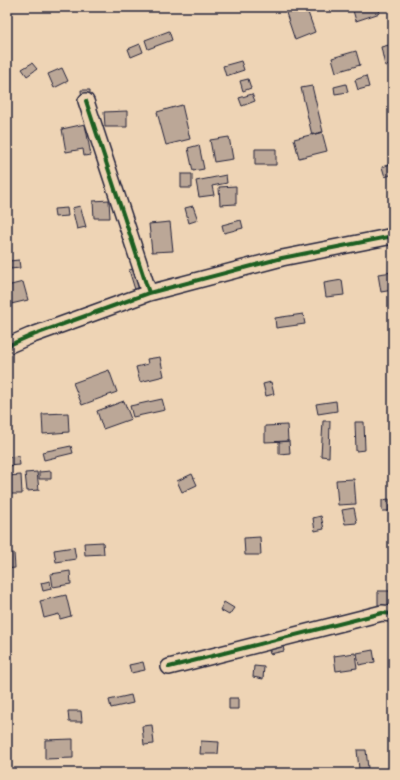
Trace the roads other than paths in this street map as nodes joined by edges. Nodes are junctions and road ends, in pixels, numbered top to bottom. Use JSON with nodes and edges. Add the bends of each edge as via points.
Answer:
{"nodes":[{"id":1,"x":86,"y":101,"type":"dead end"},
{"id":2,"x":393,"y":236,"type":"edge"},
{"id":3,"x":149,"y":292,"type":"junction"},
{"id":4,"x":7,"y":346,"type":"edge"},
{"id":5,"x":393,"y":614,"type":"edge"},
{"id":6,"x":169,"y":668,"type":"dead end"}],
"edges":[{"from":1,"to":3,"type":"street"},
{"from":2,"to":3,"type":"street","via":[[282,258]]},
{"from":3,"to":4,"type":"street"},
{"from":5,"to":6,"type":"street","via":[[382,613]]}]}
